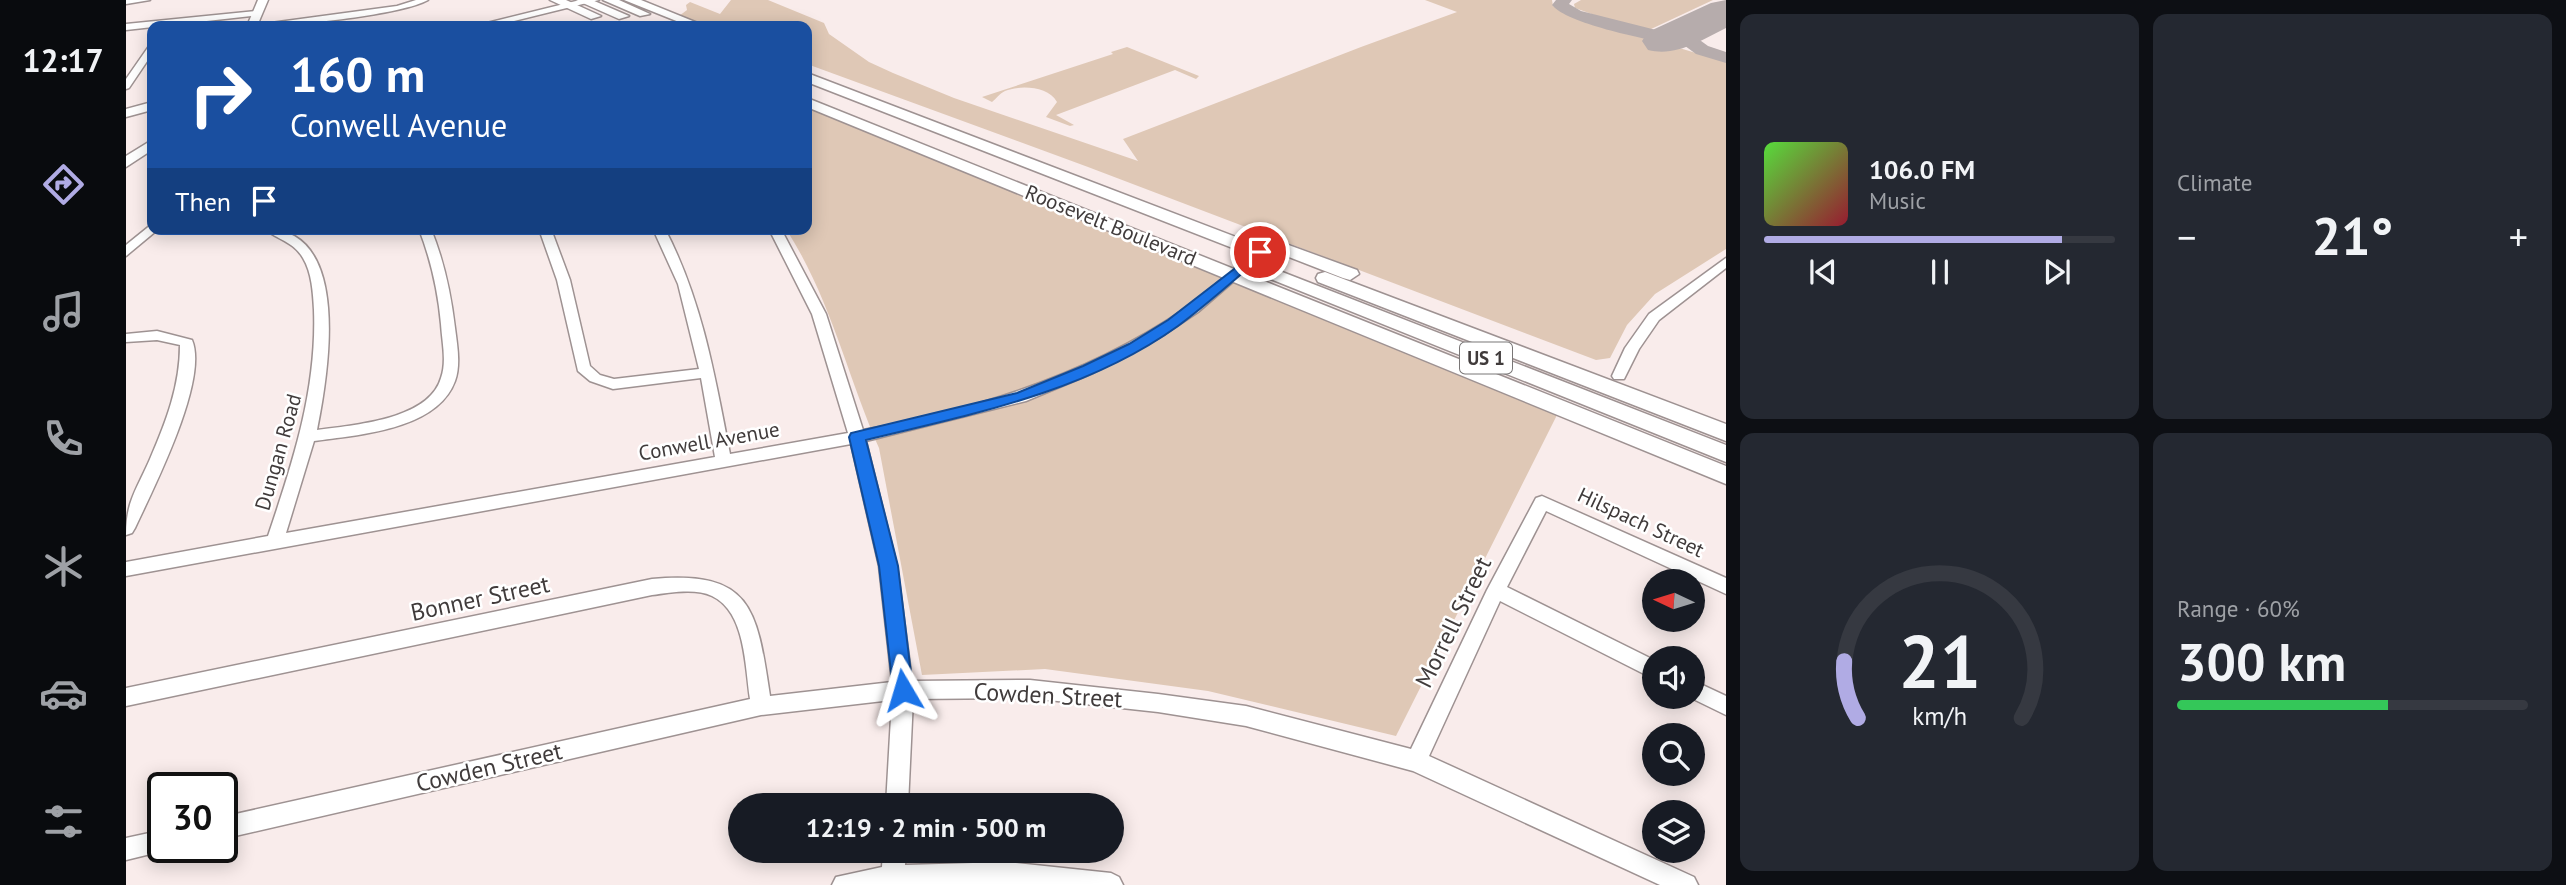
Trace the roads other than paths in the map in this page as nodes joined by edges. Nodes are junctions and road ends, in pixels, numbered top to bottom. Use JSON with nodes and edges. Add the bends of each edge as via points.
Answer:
{"nodes":[{"id":1,"x":146,"y":0,"type":"edge"},
{"id":2,"x":264,"y":0,"type":"edge"},
{"id":3,"x":424,"y":0,"type":"edge"},
{"id":4,"x":556,"y":0,"type":"edge"},
{"id":5,"x":608,"y":0,"type":"edge"},
{"id":6,"x":630,"y":0,"type":"edge"},
{"id":7,"x":588,"y":1,"type":"edge"},
{"id":8,"x":126,"y":2,"type":"edge"},
{"id":9,"x":569,"y":5,"type":"junction"},
{"id":10,"x":257,"y":13,"type":"junction"},
{"id":11,"x":193,"y":21,"type":"edge"},
{"id":12,"x":254,"y":21,"type":"edge"},
{"id":13,"x":293,"y":21,"type":"edge"},
{"id":14,"x":502,"y":21,"type":"edge"},
{"id":15,"x":609,"y":21,"type":"edge"},
{"id":16,"x":636,"y":21,"type":"edge"},
{"id":17,"x":663,"y":21,"type":"edge"},
{"id":18,"x":686,"y":21,"type":"edge"},
{"id":19,"x":147,"y":26,"type":"edge"},
{"id":20,"x":126,"y":27,"type":"edge"},
{"id":21,"x":147,"y":55,"type":"edge"},
{"id":22,"x":812,"y":69,"type":"edge"},
{"id":23,"x":812,"y":79,"type":"edge"},
{"id":24,"x":126,"y":86,"type":"edge"},
{"id":25,"x":812,"y":91,"type":"edge"},
{"id":26,"x":812,"y":104,"type":"edge"},
{"id":27,"x":147,"y":105,"type":"edge"},
{"id":28,"x":147,"y":106,"type":"edge"},
{"id":29,"x":126,"y":107,"type":"edge"},
{"id":30,"x":126,"y":113,"type":"edge"},
{"id":31,"x":911,"y":117,"type":"junction"},
{"id":32,"x":979,"y":133,"type":"junction"},
{"id":33,"x":147,"y":148,"type":"edge"},
{"id":34,"x":126,"y":163,"type":"edge"},
{"id":35,"x":1016,"y":172,"type":"junction"},
{"id":36,"x":1094,"y":218,"type":"junction"},
{"id":37,"x":147,"y":233,"type":"edge"},
{"id":38,"x":284,"y":235,"type":"edge"},
{"id":39,"x":427,"y":235,"type":"edge"},
{"id":40,"x":548,"y":235,"type":"edge"},
{"id":41,"x":662,"y":235,"type":"edge"},
{"id":42,"x":778,"y":235,"type":"edge"},
{"id":43,"x":126,"y":252,"type":"edge"},
{"id":44,"x":1726,"y":262,"type":"edge"},
{"id":45,"x":1246,"y":263,"type":"junction"},
{"id":46,"x":126,"y":338,"type":"edge"},
{"id":47,"x":707,"y":373,"type":"junction"},
{"id":48,"x":1619,"y":376,"type":"junction"},
{"id":49,"x":1726,"y":417,"type":"edge"},
{"id":50,"x":1726,"y":433,"type":"edge"},
{"id":51,"x":309,"y":436,"type":"junction"},
{"id":52,"x":857,"y":437,"type":"junction"},
{"id":53,"x":1726,"y":454,"type":"edge"},
{"id":54,"x":723,"y":459,"type":"junction"},
{"id":55,"x":1726,"y":475,"type":"edge"},
{"id":56,"x":1539,"y":507,"type":"joint"},
{"id":57,"x":126,"y":528,"type":"edge"},
{"id":58,"x":275,"y":541,"type":"junction"},
{"id":59,"x":126,"y":569,"type":"edge"},
{"id":60,"x":1726,"y":586,"type":"edge"},
{"id":61,"x":1496,"y":590,"type":"junction"},
{"id":62,"x":1642,"y":664,"type":"edge"},
{"id":63,"x":903,"y":690,"type":"junction"},
{"id":64,"x":1705,"y":696,"type":"edge"},
{"id":65,"x":126,"y":697,"type":"edge"},
{"id":66,"x":761,"y":706,"type":"junction"},
{"id":67,"x":1726,"y":706,"type":"edge"},
{"id":68,"x":1416,"y":761,"type":"junction"},
{"id":69,"x":898,"y":793,"type":"edge"},
{"id":70,"x":238,"y":824,"type":"edge"},
{"id":71,"x":147,"y":844,"type":"edge"},
{"id":72,"x":126,"y":849,"type":"edge"},
{"id":73,"x":894,"y":863,"type":"edge"},
{"id":74,"x":893,"y":881,"type":"edge"},
{"id":75,"x":844,"y":885,"type":"edge"},
{"id":76,"x":1111,"y":885,"type":"edge"},
{"id":77,"x":1686,"y":885,"type":"edge"}],
"edges":[{"from":1,"to":8,"type":"street"},
{"from":2,"to":10,"type":"main road"},
{"from":3,"to":13,"type":"street","via":[[398,8]]},
{"from":4,"to":9,"type":"highway"},
{"from":5,"to":17,"type":"highway"},
{"from":6,"to":18,"type":"highway"},
{"from":7,"to":9,"type":"main road"},
{"from":7,"to":16,"type":"highway"},
{"from":9,"to":14,"type":"main road"},
{"from":9,"to":15,"type":"highway"},
{"from":10,"to":11,"type":"street"},
{"from":10,"to":12,"type":"main road"},
{"from":19,"to":20,"type":"street"},
{"from":21,"to":24,"type":"street"},
{"from":22,"to":32,"type":"highway","name":"Roosevelt Boulevard","number":"US 1"},
{"from":23,"to":31,"type":"highway","name":"Roosevelt Boulevard","number":"US 1"},
{"from":25,"to":35,"type":"highway","name":"Roosevelt Boulevard","number":"US 1"},
{"from":26,"to":36,"type":"highway","name":"Roosevelt Boulevard","number":"US 1"},
{"from":27,"to":29,"type":"main road"},
{"from":28,"to":30,"type":"main road"},
{"from":31,"to":32,"type":"highway"},
{"from":31,"to":45,"type":"highway","name":"Roosevelt Boulevard","number":"US 1"},
{"from":32,"to":48,"type":"highway","name":"Roosevelt Boulevard","number":"US 1"},
{"from":33,"to":34,"type":"main road"},
{"from":35,"to":36,"type":"highway"},
{"from":35,"to":45,"type":"highway","name":"Roosevelt Boulevard","number":"US 1"},
{"from":36,"to":45,"type":"highway","name":"Roosevelt Boulevard","number":"US 1"},
{"from":37,"to":43,"type":"street"},
{"from":38,"to":51,"type":"street","name":"Dungan Road","via":[[311,260],[320,282],[323,340]]},
{"from":39,"to":51,"type":"street","via":[[445,291],[451,358],[447,383],[433,401],[396,422]]},
{"from":40,"to":47,"type":"street","via":[[569,298],[583,368],[613,384]]},
{"from":41,"to":47,"type":"street","via":[[695,312]]},
{"from":42,"to":52,"type":"street","via":[[819,314]]},
{"from":44,"to":48,"type":"street","via":[[1654,317]]},
{"from":45,"to":50,"type":"highway","name":"Roosevelt Boulevard","number":"US 1"},
{"from":45,"to":52,"type":"street","name":"Conwell Avenue","via":[[1173,323],[1088,370],[1021,397]]},
{"from":45,"to":53,"type":"highway","name":"Roosevelt Boulevard","number":"US 1"},
{"from":45,"to":55,"type":"highway","name":"Roosevelt Boulevard","number":"US 1"},
{"from":46,"to":57,"type":"street","via":[[175,337],[187,343],[188,357],[165,441]]},
{"from":47,"to":54,"type":"street"},
{"from":48,"to":49,"type":"highway","name":"Roosevelt Boulevard","number":"US 1"},
{"from":51,"to":58,"type":"street","name":"Dungan Road"},
{"from":52,"to":54,"type":"street","name":"Conwell Avenue"},
{"from":52,"to":63,"type":"street","via":[[888,566]]},
{"from":54,"to":58,"type":"street","name":"Conwell Avenue"},
{"from":56,"to":60,"type":"street","name":"Hilspach Street","via":[[1542,502]]},
{"from":56,"to":61,"type":"street","name":"Morrell Street"},
{"from":58,"to":59,"type":"street","name":"Conwell Avenue"},
{"from":61,"to":62,"type":"street"},
{"from":61,"to":68,"type":"street","name":"Morrell Street"},
{"from":63,"to":66,"type":"street","name":"Cowden Street"},
{"from":63,"to":68,"type":"street","name":"Cowden Street","via":[[1030,689],[1157,703],[1246,716]]},
{"from":63,"to":69,"type":"street"},
{"from":64,"to":67,"type":"street"},
{"from":65,"to":66,"type":"street","name":"Bonner Street","via":[[652,587],[687,584],[717,590],[735,603],[748,626]]},
{"from":66,"to":70,"type":"street","name":"Cowden Street"},
{"from":68,"to":77,"type":"street","name":"Cowden Street"},
{"from":71,"to":72,"type":"street"},
{"from":73,"to":74,"type":"street"},
{"from":74,"to":75,"type":"street"},
{"from":74,"to":76,"type":"street","via":[[1007,874]]}]}
